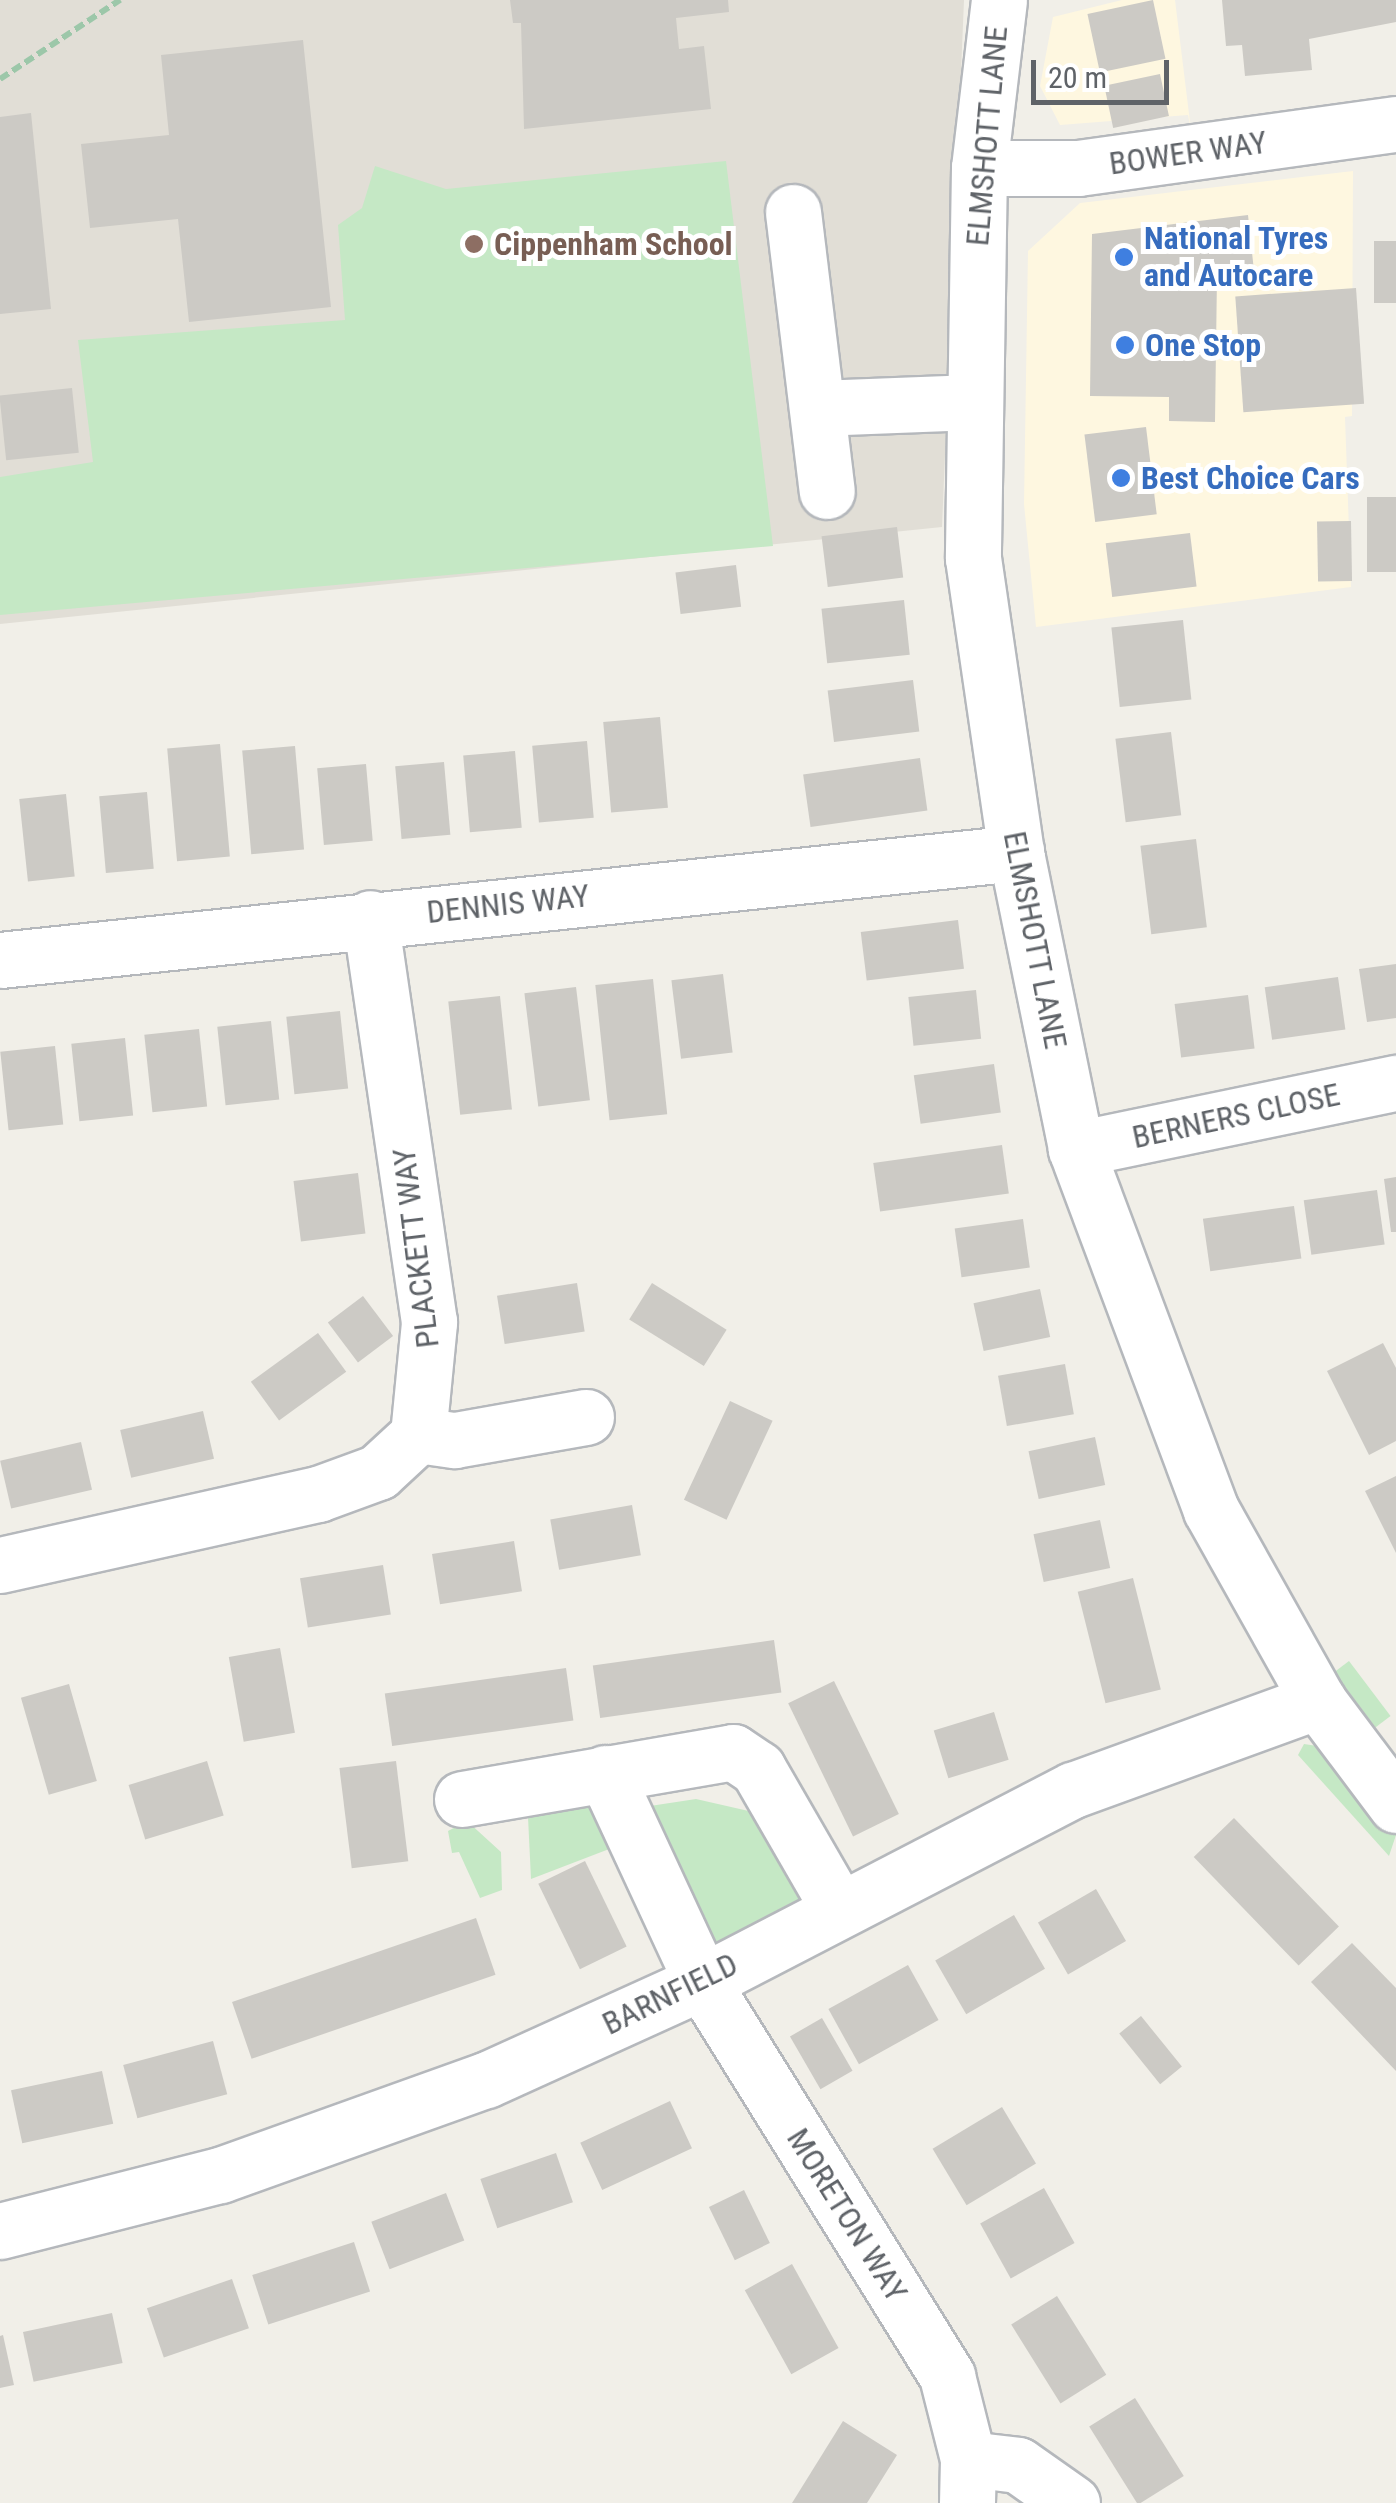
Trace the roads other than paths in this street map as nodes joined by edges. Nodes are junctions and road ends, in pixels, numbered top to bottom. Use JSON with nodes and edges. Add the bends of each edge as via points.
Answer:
{"nodes":[{"id":1,"x":1000,"y":0,"type":"edge"},
{"id":2,"x":1396,"y":124,"type":"edge"},
{"id":3,"x":980,"y":168,"type":"junction"},
{"id":4,"x":794,"y":212,"type":"dead end"},
{"id":5,"x":972,"y":402,"type":"junction"},
{"id":6,"x":819,"y":408,"type":"junction"},
{"id":7,"x":827,"y":492,"type":"dead end"},
{"id":8,"x":1016,"y":853,"type":"junction"},
{"id":9,"x":370,"y":918,"type":"junction"},
{"id":10,"x":0,"y":960,"type":"edge"},
{"id":11,"x":1396,"y":1084,"type":"edge"},
{"id":12,"x":1076,"y":1149,"type":"junction"},
{"id":13,"x":586,"y":1418,"type":"dead end"},
{"id":14,"x":418,"y":1435,"type":"junction"},
{"id":15,"x":0,"y":1565,"type":"edge"},
{"id":16,"x":1318,"y":1701,"type":"junction"},
{"id":17,"x":605,"y":1774,"type":"junction"},
{"id":18,"x":462,"y":1798,"type":"dead end"},
{"id":19,"x":1396,"y":1804,"type":"edge"},
{"id":20,"x":837,"y":1906,"type":"junction"},
{"id":21,"x":702,"y":1982,"type":"junction"},
{"id":22,"x":0,"y":2231,"type":"edge"},
{"id":23,"x":968,"y":2481,"type":"edge"},
{"id":24,"x":1072,"y":2503,"type":"edge"}],
"edges":[{"from":1,"to":3,"type":"street","name":"ELMSHOTT LANE"},
{"from":2,"to":3,"type":"street","name":"BOWER WAY","via":[[1078,168]]},
{"from":3,"to":5,"type":"street","name":"ELMSHOTT LANE"},
{"from":4,"to":6,"type":"street"},
{"from":5,"to":6,"type":"street"},
{"from":5,"to":8,"type":"street","name":"ELMSHOTT LANE","via":[[973,558]]},
{"from":6,"to":7,"type":"street"},
{"from":8,"to":9,"type":"street","name":"DENNIS WAY"},
{"from":8,"to":12,"type":"street","name":"ELMSHOTT LANE"},
{"from":9,"to":10,"type":"street","name":"DENNIS WAY"},
{"from":9,"to":14,"type":"street","name":"PLACKETT WAY","via":[[429,1322]]},
{"from":11,"to":12,"type":"street","name":"BERNERS CLOSE"},
{"from":12,"to":16,"type":"street","name":"ELMSHOTT LANE","via":[[1210,1510]]},
{"from":13,"to":14,"type":"street","via":[[456,1440]]},
{"from":14,"to":15,"type":"street","via":[[378,1472],[318,1494]]},
{"from":16,"to":19,"type":"street","name":"ELMSHOTT LANE"},
{"from":16,"to":20,"type":"street","name":"BARNFIELD","via":[[1073,1790]]},
{"from":17,"to":18,"type":"street"},
{"from":17,"to":20,"type":"street","via":[[733,1752],[758,1769]]},
{"from":17,"to":21,"type":"street","name":"MORETON WAY"},
{"from":20,"to":21,"type":"street","name":"BARNFIELD"},
{"from":21,"to":22,"type":"street","name":"BARNFIELD","via":[[486,2080],[256,2162]]},
{"from":21,"to":23,"type":"street","name":"MORETON WAY","via":[[947,2376]]},
{"from":23,"to":24,"type":"street","name":"MORETON WAY","via":[[1018,2465]]}]}
